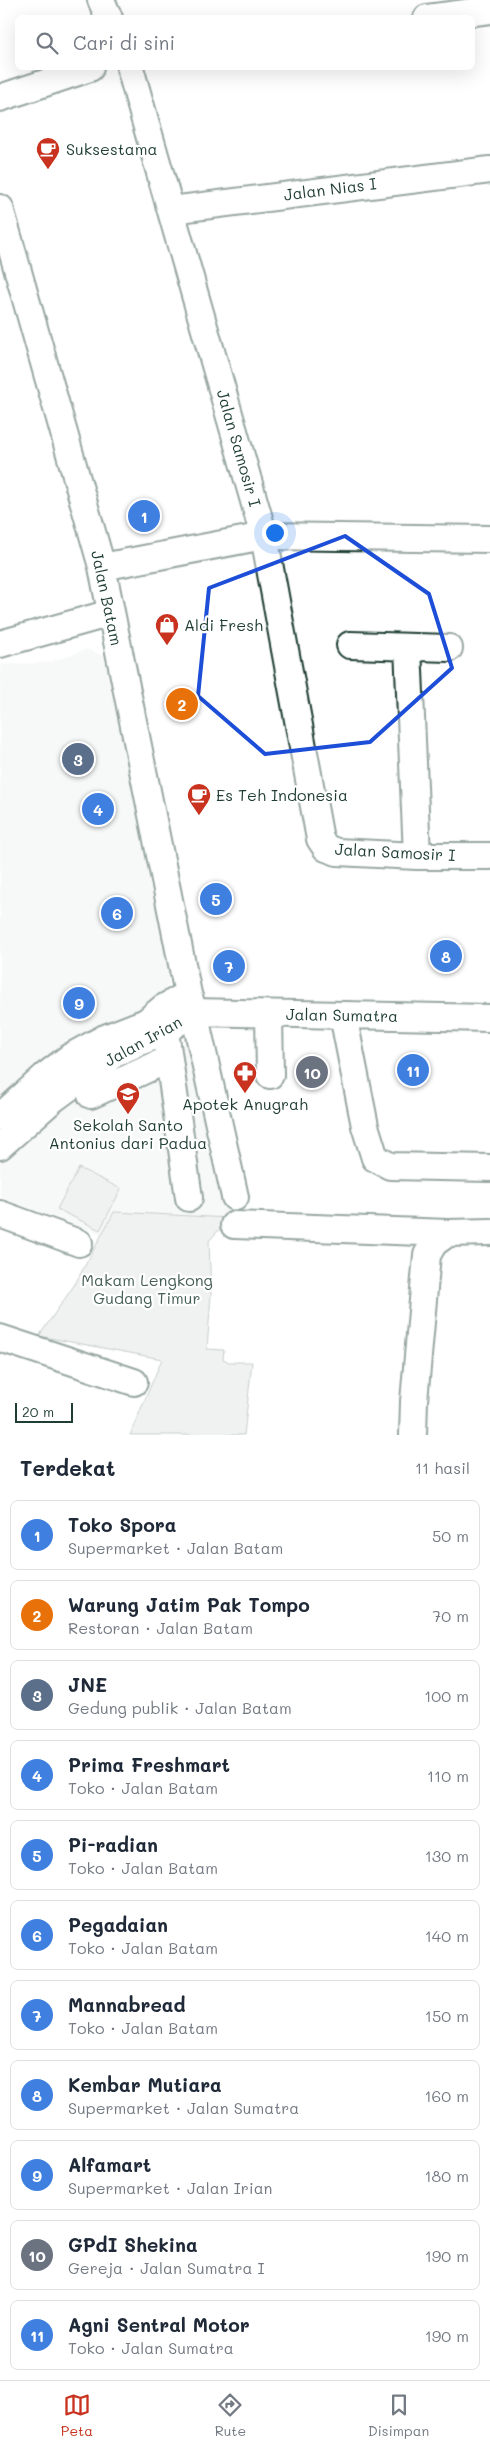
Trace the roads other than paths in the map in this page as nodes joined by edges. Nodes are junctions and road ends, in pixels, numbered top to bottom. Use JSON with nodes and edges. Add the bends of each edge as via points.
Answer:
{"nodes":[{"id":1,"x":101,"y":0,"type":"edge"},
{"id":2,"x":490,"y":10,"type":"edge"},
{"id":3,"x":108,"y":15,"type":"edge"},
{"id":4,"x":451,"y":15,"type":"edge"},
{"id":5,"x":84,"y":70,"type":"edge"},
{"id":6,"x":131,"y":70,"type":"edge"},
{"id":7,"x":0,"y":98,"type":"edge"},
{"id":8,"x":490,"y":170,"type":"edge"},
{"id":9,"x":0,"y":208,"type":"edge"},
{"id":10,"x":171,"y":210,"type":"junction"},
{"id":11,"x":264,"y":536,"type":"junction"},
{"id":12,"x":490,"y":539,"type":"edge"},
{"id":13,"x":102,"y":567,"type":"junction"},
{"id":14,"x":111,"y":613,"type":"junction"},
{"id":15,"x":0,"y":644,"type":"edge"},
{"id":16,"x":350,"y":645,"type":"dead end"},
{"id":17,"x":408,"y":647,"type":"junction"},
{"id":18,"x":449,"y":648,"type":"dead end"},
{"id":19,"x":417,"y":856,"type":"junction"},
{"id":20,"x":490,"y":856,"type":"edge"},
{"id":21,"x":191,"y":1003,"type":"junction"},
{"id":22,"x":269,"y":1014,"type":"junction"},
{"id":23,"x":343,"y":1015,"type":"junction"},
{"id":24,"x":490,"y":1018,"type":"edge"},
{"id":25,"x":165,"y":1031,"type":"junction"},
{"id":26,"x":169,"y":1059,"type":"junction"},
{"id":27,"x":270,"y":1074,"type":"dead end"},
{"id":28,"x":91,"y":1095,"type":"dead end"},
{"id":29,"x":0,"y":1117,"type":"edge"},
{"id":30,"x":0,"y":1146,"type":"edge"},
{"id":31,"x":490,"y":1168,"type":"edge"},
{"id":32,"x":235,"y":1197,"type":"dead end"},
{"id":33,"x":189,"y":1198,"type":"dead end"},
{"id":34,"x":0,"y":1214,"type":"edge"},
{"id":35,"x":234,"y":1225,"type":"dead end"},
{"id":36,"x":490,"y":1232,"type":"edge"},
{"id":37,"x":448,"y":1233,"type":"junction"},
{"id":38,"x":79,"y":1243,"type":"dead end"},
{"id":39,"x":0,"y":1338,"type":"edge"},
{"id":40,"x":134,"y":1382,"type":"dead end"},
{"id":41,"x":413,"y":1435,"type":"edge"}],
"edges":[{"from":1,"to":3,"type":"street"},
{"from":2,"to":4,"type":"street"},
{"from":5,"to":7,"type":"street"},
{"from":6,"to":10,"type":"street","name":"Jalan Samosir I"},
{"from":8,"to":10,"type":"street","name":"Jalan Nias I"},
{"from":9,"to":13,"type":"street","name":"Jalan Batam"},
{"from":10,"to":11,"type":"street","name":"Jalan Samosir I"},
{"from":11,"to":12,"type":"street"},
{"from":11,"to":13,"type":"street"},
{"from":11,"to":19,"type":"street","name":"Jalan Samosir I","via":[[320,839],[326,848],[337,852]]},
{"from":13,"to":14,"type":"street","name":"Jalan Batam"},
{"from":14,"to":15,"type":"street"},
{"from":14,"to":21,"type":"street","name":"Jalan Batam"},
{"from":16,"to":17,"type":"street"},
{"from":17,"to":18,"type":"street"},
{"from":17,"to":19,"type":"street"},
{"from":19,"to":20,"type":"street","name":"Jalan Samosir I"},
{"from":21,"to":22,"type":"street","name":"Jalan Sumatra"},
{"from":21,"to":25,"type":"street","name":"Jalan Irian"},
{"from":21,"to":29,"type":"street","name":"Jalan Irian","via":[[163,1008],[146,1022],[70,1057]]},
{"from":21,"to":32,"type":"street","name":"Jalan Batam"},
{"from":22,"to":23,"type":"street","name":"Jalan Sumatra"},
{"from":22,"to":27,"type":"street"},
{"from":23,"to":24,"type":"street","name":"Jalan Sumatra"},
{"from":23,"to":31,"type":"street","via":[[365,1126],[375,1158],[390,1166]]},
{"from":25,"to":26,"type":"street"},
{"from":25,"to":30,"type":"street","name":"Jalan Irian","via":[[117,1052],[52,1100]]},
{"from":26,"to":28,"type":"street"},
{"from":26,"to":33,"type":"street"},
{"from":34,"to":38,"type":"street"},
{"from":35,"to":37,"type":"street"},
{"from":36,"to":37,"type":"street"},
{"from":37,"to":41,"type":"street","via":[[434,1243],[427,1256]]},
{"from":39,"to":40,"type":"street"}]}
